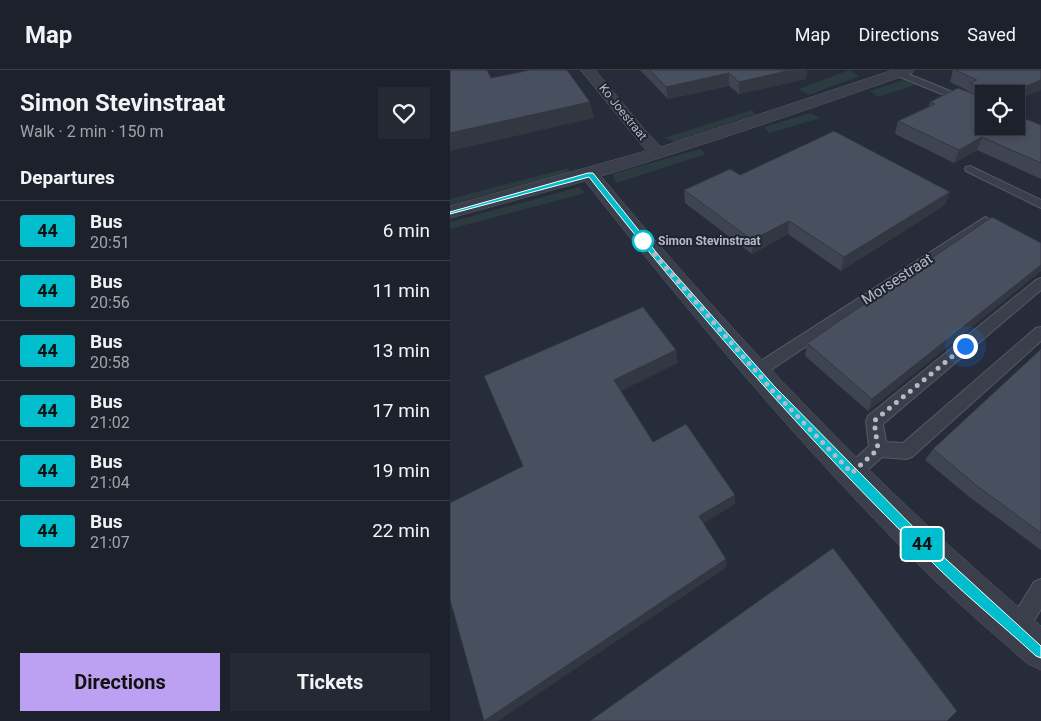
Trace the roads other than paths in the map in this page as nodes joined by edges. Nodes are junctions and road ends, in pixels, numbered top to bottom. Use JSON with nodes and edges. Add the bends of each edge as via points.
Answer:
{"nodes":[{"id":1,"x":588,"y":70,"type":"edge"},
{"id":2,"x":902,"y":72,"type":"edge"},
{"id":3,"x":975,"y":104,"type":"edge"},
{"id":4,"x":658,"y":154,"type":"junction"},
{"id":5,"x":970,"y":169,"type":"dead end"},
{"id":6,"x":590,"y":175,"type":"junction"},
{"id":7,"x":1041,"y":205,"type":"edge"},
{"id":8,"x":450,"y":212,"type":"edge"},
{"id":9,"x":1041,"y":251,"type":"edge"},
{"id":10,"x":1041,"y":283,"type":"edge"},
{"id":11,"x":1041,"y":332,"type":"edge"},
{"id":12,"x":756,"y":372,"type":"junction"},
{"id":13,"x":878,"y":449,"type":"junction"},
{"id":14,"x":852,"y":473,"type":"junction"},
{"id":15,"x":1041,"y":589,"type":"edge"},
{"id":16,"x":1016,"y":629,"type":"junction"},
{"id":17,"x":1041,"y":651,"type":"edge"}],
"edges":[{"from":1,"to":4,"type":"street","name":"Ko Joestraat"},
{"from":2,"to":3,"type":"lane"},
{"from":2,"to":4,"type":"street"},
{"from":4,"to":6,"type":"street"},
{"from":5,"to":7,"type":"lane"},
{"from":6,"to":8,"type":"street"},
{"from":6,"to":12,"type":"street"},
{"from":9,"to":12,"type":"lane","name":"Morsestraat","via":[[985,221]]},
{"from":10,"to":13,"type":"lane","via":[[874,421]]},
{"from":11,"to":13,"type":"lane","via":[[906,451]]},
{"from":12,"to":14,"type":"street"},
{"from":13,"to":14,"type":"lane"},
{"from":14,"to":16,"type":"street","via":[[932,554]]},
{"from":15,"to":16,"type":"lane"},
{"from":16,"to":17,"type":"street"}]}
